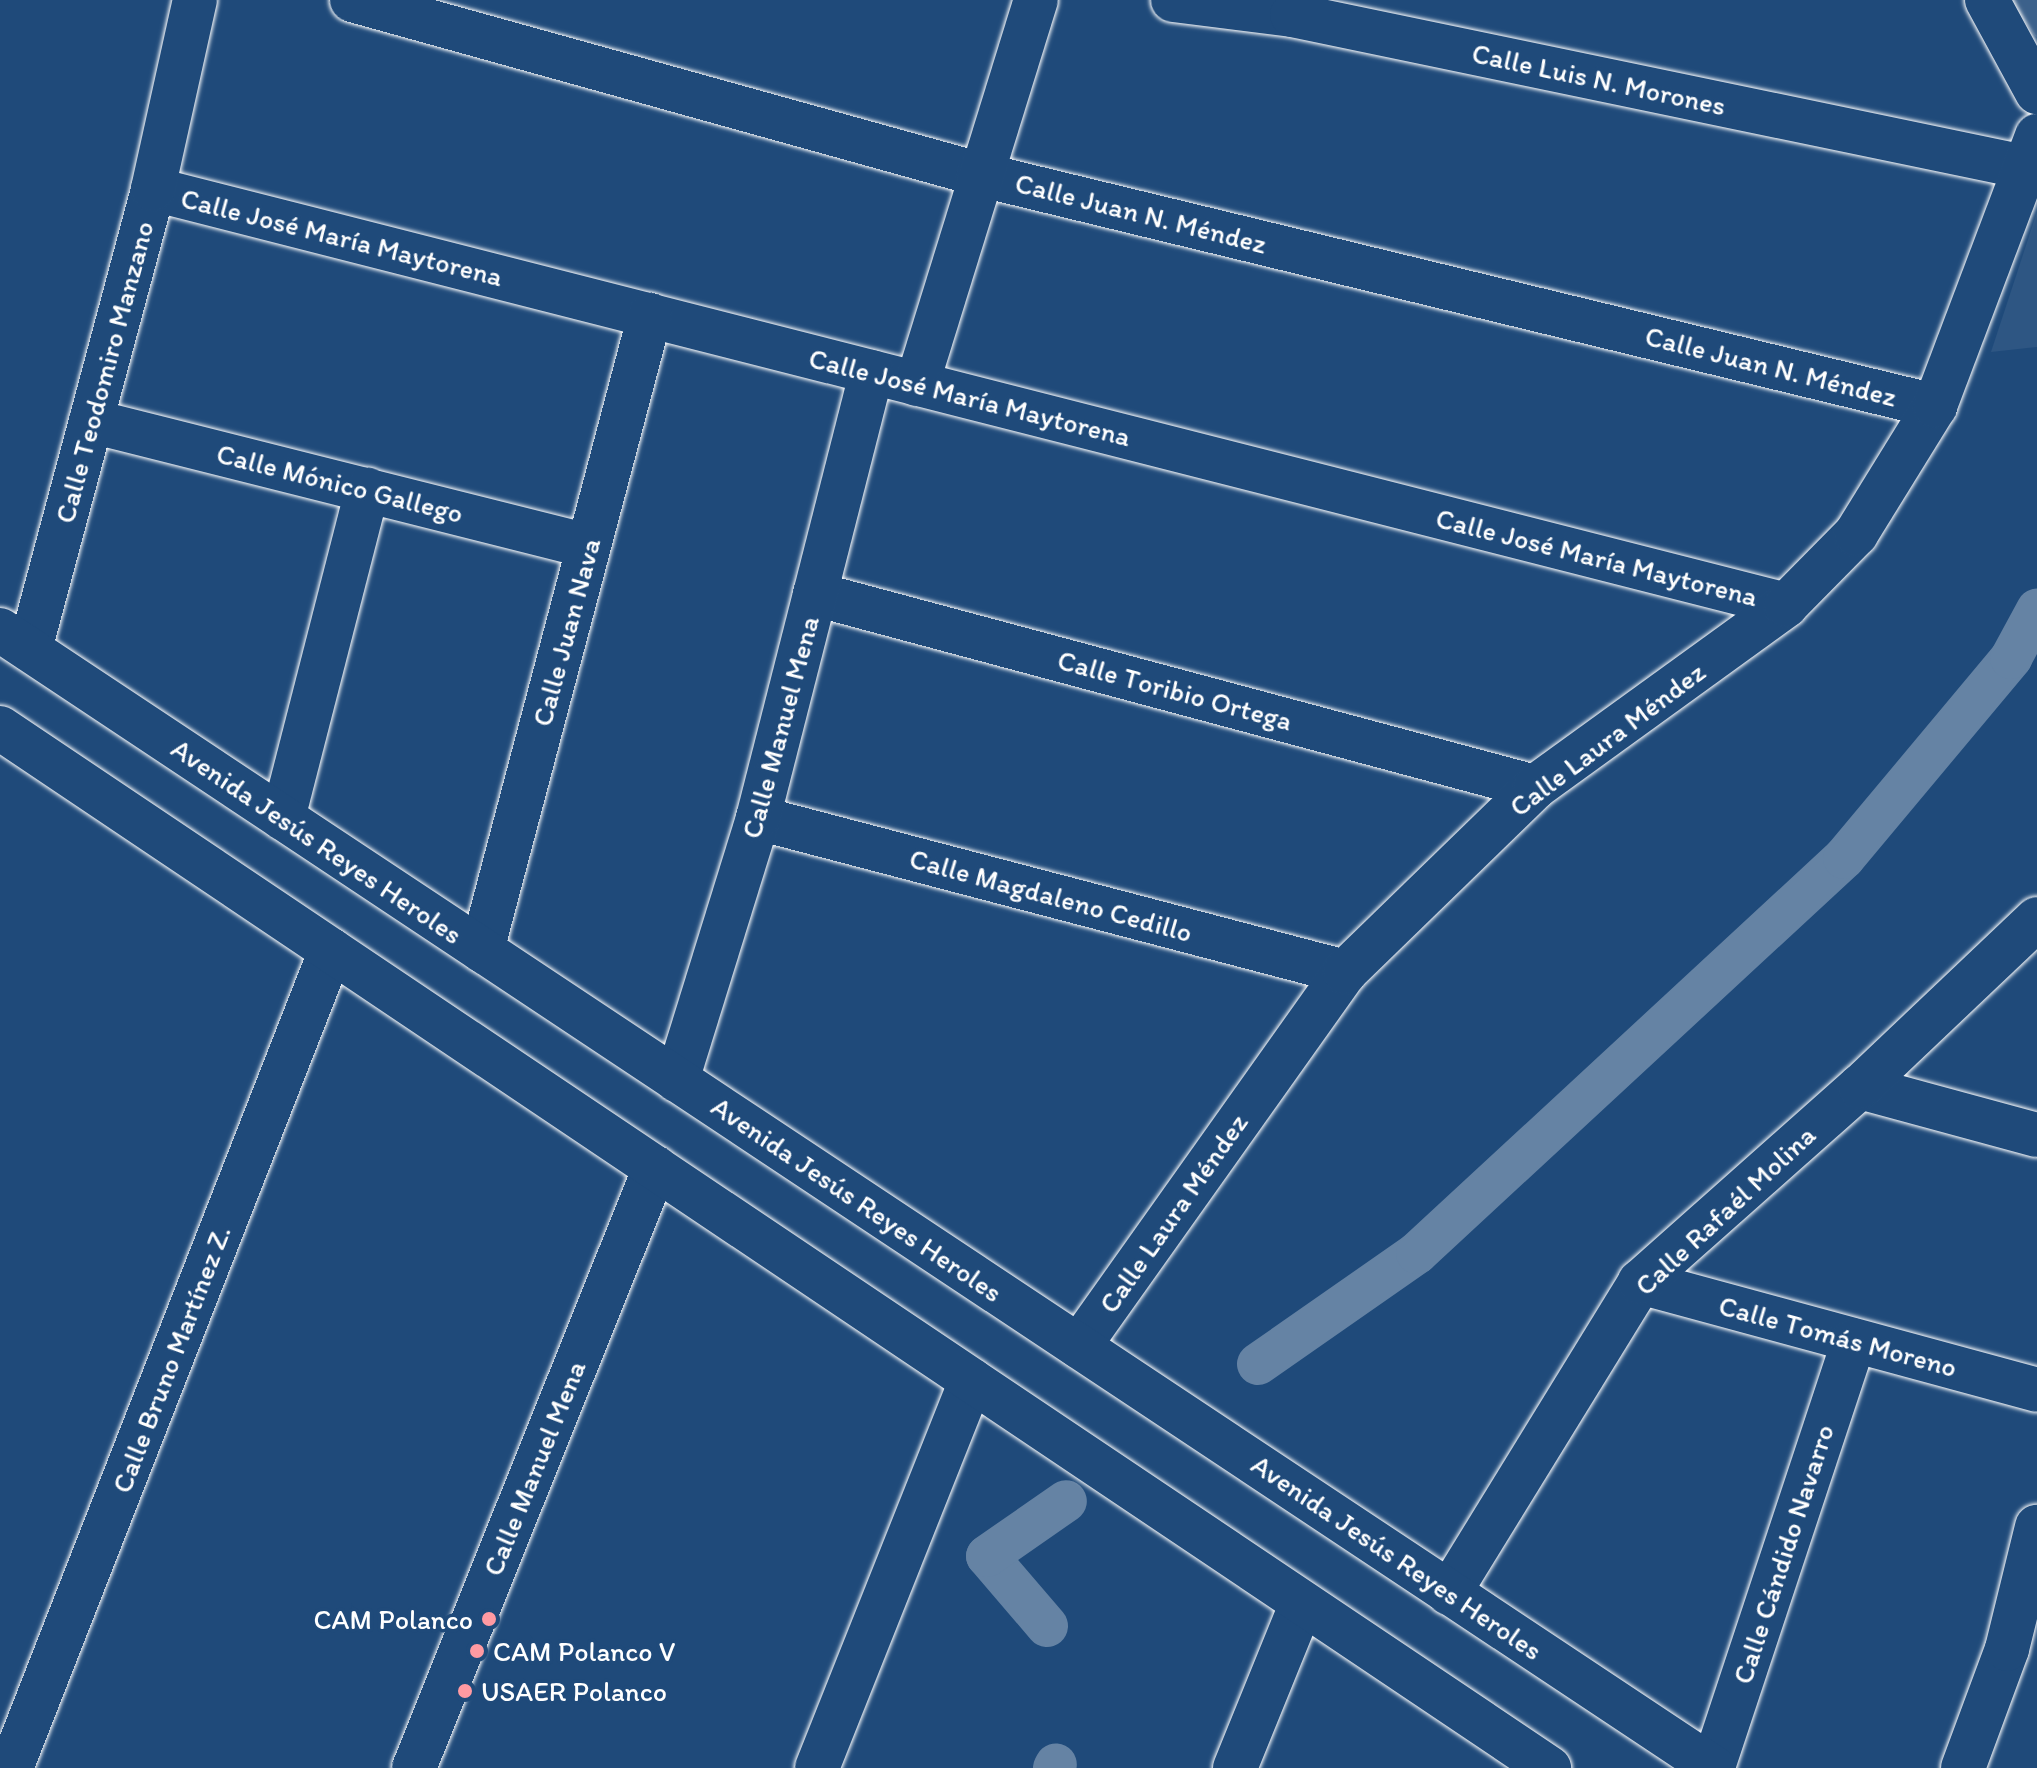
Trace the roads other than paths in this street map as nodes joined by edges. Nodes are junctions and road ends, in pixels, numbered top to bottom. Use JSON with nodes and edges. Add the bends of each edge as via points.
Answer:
{"nodes":[{"id":1,"x":195,"y":0,"type":"edge"},
{"id":2,"x":352,"y":0,"type":"edge"},
{"id":3,"x":1036,"y":0,"type":"edge"},
{"id":4,"x":1173,"y":0,"type":"edge"},
{"id":5,"x":1987,"y":0,"type":"edge"},
{"id":6,"x":1292,"y":8,"type":"edge"},
{"id":7,"x":2037,"y":92,"type":"edge"},
{"id":8,"x":2031,"y":152,"type":"edge"},
{"id":9,"x":978,"y":174,"type":"junction"},
{"id":10,"x":153,"y":189,"type":"junction"},
{"id":11,"x":650,"y":315,"type":"junction"},
{"id":12,"x":872,"y":372,"type":"junction"},
{"id":13,"x":917,"y":384,"type":"junction"},
{"id":14,"x":1935,"y":406,"type":"junction"},
{"id":15,"x":91,"y":421,"type":"junction"},
{"id":16,"x":367,"y":490,"type":"junction"},
{"id":17,"x":588,"y":546,"type":"junction"},
{"id":18,"x":815,"y":594,"type":"junction"},
{"id":19,"x":1786,"y":605,"type":"junction"},
{"id":20,"x":15,"y":640,"type":"edge"},
{"id":21,"x":3,"y":741,"type":"edge"},
{"id":22,"x":1535,"y":787,"type":"junction"},
{"id":23,"x":283,"y":818,"type":"junction"},
{"id":24,"x":758,"y":818,"type":"junction"},
{"id":25,"x":2037,"y":919,"type":"edge"},
{"id":26,"x":331,"y":950,"type":"junction"},
{"id":27,"x":482,"y":950,"type":"junction"},
{"id":28,"x":1345,"y":972,"type":"junction"},
{"id":29,"x":677,"y":1080,"type":"junction"},
{"id":30,"x":1860,"y":1087,"type":"junction"},
{"id":31,"x":2037,"y":1135,"type":"edge"},
{"id":32,"x":655,"y":1168,"type":"junction"},
{"id":33,"x":1640,"y":1282,"type":"junction"},
{"id":34,"x":1854,"y":1341,"type":"junction"},
{"id":35,"x":1079,"y":1346,"type":"junction"},
{"id":36,"x":971,"y":1381,"type":"junction"},
{"id":37,"x":2037,"y":1390,"type":"edge"},
{"id":38,"x":2037,"y":1527,"type":"edge"},
{"id":39,"x":1449,"y":1593,"type":"junction"},
{"id":40,"x":1302,"y":1603,"type":"junction"},
{"id":41,"x":11,"y":1768,"type":"edge"},
{"id":42,"x":414,"y":1768,"type":"edge"},
{"id":43,"x":817,"y":1768,"type":"edge"},
{"id":44,"x":1235,"y":1768,"type":"edge"},
{"id":45,"x":1549,"y":1768,"type":"edge"},
{"id":46,"x":1713,"y":1768,"type":"edge"},
{"id":47,"x":1963,"y":1768,"type":"edge"}],
"edges":[{"from":1,"to":10,"type":"street","name":"Calle Teodomiro Manzano"},
{"from":2,"to":9,"type":"street","name":"Calle Juan N. Méndez"},
{"from":3,"to":9,"type":"street"},
{"from":4,"to":6,"type":"street","name":"Calle Luis N. Morones"},
{"from":5,"to":7,"type":"street"},
{"from":6,"to":8,"type":"street","name":"Calle Luis N. Morones"},
{"from":8,"to":14,"type":"street","name":"Calle Laura Méndez"},
{"from":9,"to":13,"type":"street"},
{"from":9,"to":14,"type":"street","name":"Calle Juan N. Méndez"},
{"from":10,"to":11,"type":"street","name":"Calle José María Maytorena"},
{"from":10,"to":15,"type":"street","name":"Calle Teodomiro Manzano"},
{"from":11,"to":12,"type":"street","name":"Calle José María Maytorena"},
{"from":11,"to":17,"type":"street","name":"Calle Juan Nava"},
{"from":12,"to":13,"type":"street","name":"Calle José María Maytorena"},
{"from":12,"to":18,"type":"street","name":"Calle Manuel Mena"},
{"from":13,"to":19,"type":"street","name":"Calle José María Maytorena"},
{"from":14,"to":19,"type":"street","name":"Calle Laura Méndez","via":[[1856,534]]},
{"from":15,"to":16,"type":"street","name":"Calle Mónico Gallego"},
{"from":15,"to":20,"type":"street","name":"Calle Teodomiro Manzano"},
{"from":16,"to":17,"type":"street","name":"Calle Mónico Gallego"},
{"from":16,"to":23,"type":"street"},
{"from":17,"to":27,"type":"street","name":"Calle Juan Nava"},
{"from":18,"to":22,"type":"street","name":"Calle Toribio Ortega"},
{"from":18,"to":24,"type":"street","name":"Calle Manuel Mena"},
{"from":19,"to":22,"type":"street","name":"Calle Laura Méndez"},
{"from":20,"to":23,"type":"street","name":"Avenida Jesús Reyes Heroles"},
{"from":21,"to":26,"type":"street"},
{"from":22,"to":28,"type":"street","name":"Calle Laura Méndez"},
{"from":23,"to":27,"type":"street","name":"Avenida Jesús Reyes Heroles"},
{"from":24,"to":28,"type":"street","name":"Calle Magdaleno Cedillo"},
{"from":24,"to":29,"type":"street","name":"Calle Manuel Mena"},
{"from":25,"to":30,"type":"street","name":"Calle Rafaél Molina"},
{"from":26,"to":32,"type":"street"},
{"from":26,"to":41,"type":"street","name":"Calle Bruno Martínez Z."},
{"from":27,"to":29,"type":"street","name":"Avenida Jesús Reyes Heroles"},
{"from":28,"to":35,"type":"street","name":"Calle Laura Méndez"},
{"from":29,"to":35,"type":"street","name":"Avenida Jesús Reyes Heroles"},
{"from":30,"to":31,"type":"street"},
{"from":30,"to":33,"type":"street","name":"Calle Rafaél Molina"},
{"from":32,"to":36,"type":"street"},
{"from":32,"to":42,"type":"street","name":"Calle Manuel Mena"},
{"from":33,"to":34,"type":"street","name":"Calle Tomás Moreno"},
{"from":33,"to":39,"type":"street","name":"Calle Rafaél Molina"},
{"from":34,"to":37,"type":"street","name":"Calle Tomás Moreno"},
{"from":34,"to":46,"type":"street","name":"Calle Cándido Navarro"},
{"from":35,"to":39,"type":"street","name":"Avenida Jesús Reyes Heroles"},
{"from":36,"to":40,"type":"street"},
{"from":36,"to":43,"type":"street"},
{"from":38,"to":47,"type":"street","via":[[2007,1649]]},
{"from":39,"to":46,"type":"street","name":"Avenida Jesús Reyes Heroles"},
{"from":40,"to":44,"type":"street"},
{"from":40,"to":45,"type":"street"}]}
